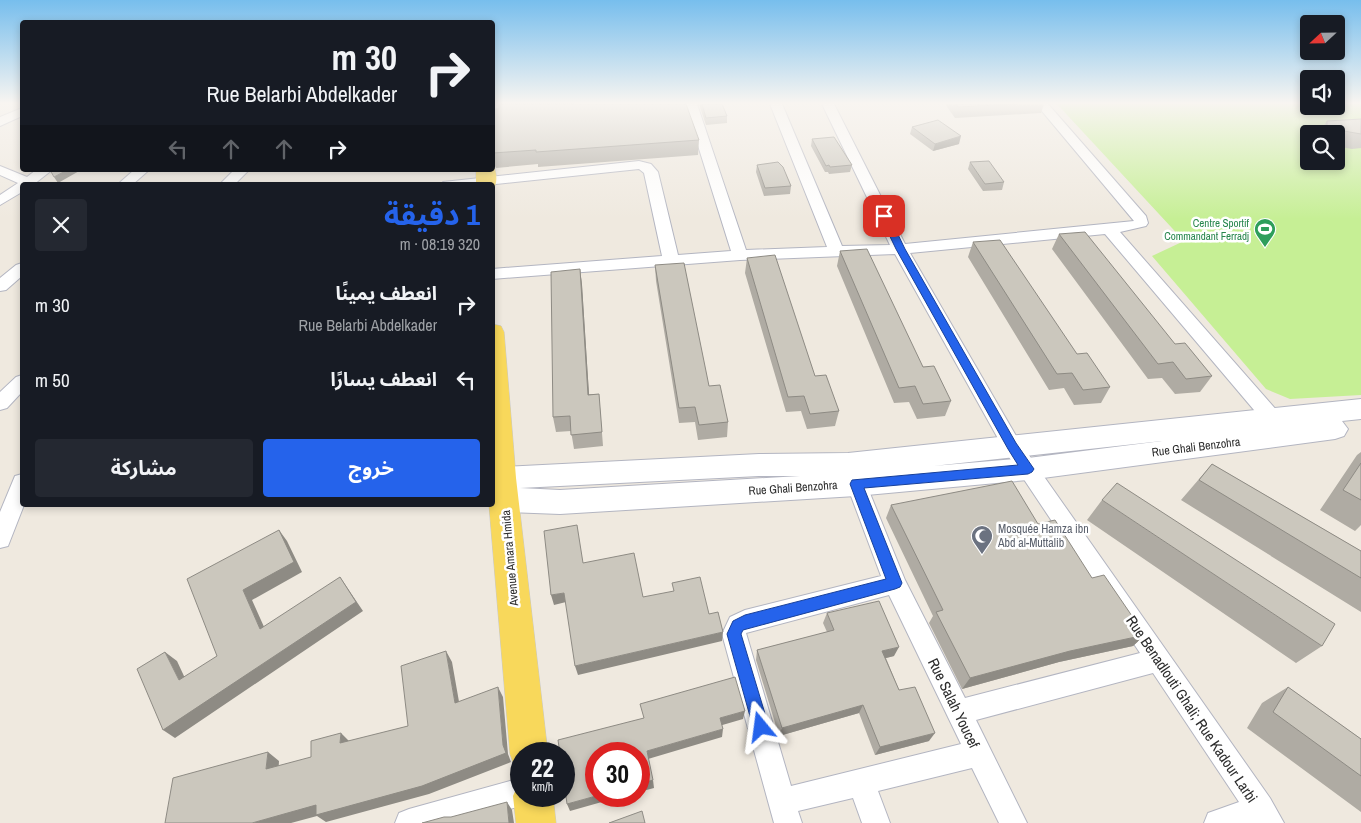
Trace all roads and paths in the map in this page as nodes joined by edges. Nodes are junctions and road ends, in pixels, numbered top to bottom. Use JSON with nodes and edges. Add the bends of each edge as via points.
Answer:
{"nodes":[{"id":1,"x":703,"y":142,"type":"edge"},
{"id":2,"x":792,"y":142,"type":"edge"},
{"id":3,"x":847,"y":142,"type":"edge"},
{"id":4,"x":1075,"y":142,"type":"edge"},
{"id":5,"x":0,"y":170,"type":"edge"},
{"id":6,"x":42,"y":172,"type":"edge"},
{"id":7,"x":140,"y":172,"type":"edge"},
{"id":8,"x":240,"y":172,"type":"edge"},
{"id":9,"x":486,"y":179,"type":"edge"},
{"id":10,"x":21,"y":182,"type":"edge"},
{"id":11,"x":28,"y":182,"type":"edge"},
{"id":12,"x":128,"y":182,"type":"edge"},
{"id":13,"x":229,"y":182,"type":"edge"},
{"id":14,"x":467,"y":182,"type":"edge"},
{"id":15,"x":20,"y":187,"type":"edge"},
{"id":16,"x":0,"y":201,"type":"edge"},
{"id":17,"x":1109,"y":229,"type":"junction"},
{"id":18,"x":900,"y":249,"type":"junction"},
{"id":19,"x":836,"y":251,"type":"junction"},
{"id":20,"x":740,"y":255,"type":"junction"},
{"id":21,"x":671,"y":260,"type":"junction"},
{"id":22,"x":20,"y":270,"type":"edge"},
{"id":23,"x":495,"y":274,"type":"edge"},
{"id":24,"x":0,"y":286,"type":"edge"},
{"id":25,"x":20,"y":384,"type":"edge"},
{"id":26,"x":0,"y":403,"type":"edge"},
{"id":27,"x":1361,"y":409,"type":"edge"},
{"id":28,"x":495,"y":410,"type":"edge"},
{"id":29,"x":1272,"y":418,"type":"junction"},
{"id":30,"x":1361,"y":425,"type":"edge"},
{"id":31,"x":1012,"y":446,"type":"junction"},
{"id":32,"x":1028,"y":469,"type":"junction"},
{"id":33,"x":852,"y":474,"type":"junction"},
{"id":34,"x":20,"y":487,"type":"edge"},
{"id":35,"x":498,"y":488,"type":"edge"},
{"id":36,"x":0,"y":539,"type":"edge"},
{"id":37,"x":895,"y":583,"type":"junction"},
{"id":38,"x":1159,"y":660,"type":"junction"},
{"id":39,"x":958,"y":712,"type":"junction"},
{"id":40,"x":528,"y":742,"type":"edge"},
{"id":41,"x":978,"y":752,"type":"junction"},
{"id":42,"x":861,"y":782,"type":"junction"},
{"id":43,"x":510,"y":795,"type":"edge"},
{"id":44,"x":534,"y":807,"type":"edge"},
{"id":45,"x":785,"y":812,"type":"edge"},
{"id":46,"x":1265,"y":816,"type":"edge"},
{"id":47,"x":409,"y":823,"type":"edge"},
{"id":48,"x":536,"y":823,"type":"edge"},
{"id":49,"x":876,"y":823,"type":"edge"},
{"id":50,"x":1013,"y":823,"type":"edge"},
{"id":51,"x":1218,"y":823,"type":"edge"}],
"edges":[{"from":1,"to":20,"type":"street"},
{"from":2,"to":19,"type":"street"},
{"from":3,"to":18,"type":"street","name":"Rue Benadlouti Ghali; Rue Kadour Larbi"},
{"from":4,"to":17,"type":"street","via":[[1141,219],[1137,225]]},
{"from":5,"to":10,"type":"street"},
{"from":6,"to":11,"type":"street"},
{"from":7,"to":12,"type":"street"},
{"from":8,"to":13,"type":"street"},
{"from":9,"to":14,"type":"street"},
{"from":9,"to":21,"type":"street","via":[[639,165],[646,167],[650,172]]},
{"from":15,"to":16,"type":"street"},
{"from":17,"to":18,"type":"street"},
{"from":17,"to":29,"type":"street"},
{"from":18,"to":19,"type":"street"},
{"from":18,"to":31,"type":"street","name":"Rue Benadlouti Ghali; Rue Kadour Larbi"},
{"from":19,"to":20,"type":"street"},
{"from":20,"to":21,"type":"street"},
{"from":21,"to":23,"type":"street"},
{"from":22,"to":24,"type":"street"},
{"from":25,"to":26,"type":"street"},
{"from":27,"to":29,"type":"main road","name":"Rue Ghali Benzohra"},
{"from":28,"to":35,"type":"main road","name":"Avenue Amara Hmida"},
{"from":29,"to":31,"type":"main road","name":"Rue Ghali Benzohra"},
{"from":30,"to":32,"type":"main road","name":"Rue Ghali Benzohra"},
{"from":31,"to":32,"type":"street","name":"Rue Benadlouti Ghali; Rue Kadour Larbi"},
{"from":31,"to":33,"type":"main road","name":"Rue Ghali Benzohra"},
{"from":32,"to":33,"type":"main road","name":"Rue Ghali Benzohra"},
{"from":32,"to":38,"type":"street","name":"Rue Benadlouti Ghali; Rue Kadour Larbi"},
{"from":33,"to":35,"type":"main road","name":"Rue Ghali Benzohra","via":[[560,502]]},
{"from":33,"to":37,"type":"street","name":"Rue Salah Youcef"},
{"from":34,"to":36,"type":"street"},
{"from":35,"to":40,"type":"main road","name":"Avenue Amara Hmida"},
{"from":37,"to":39,"type":"street","name":"Rue Salah Youcef"},
{"from":37,"to":45,"type":"street","via":[[738,625],[734,634]]},
{"from":38,"to":39,"type":"street"},
{"from":38,"to":46,"type":"street","name":"Rue Benadlouti Ghali; Rue Kadour Larbi"},
{"from":39,"to":41,"type":"street","name":"Rue Salah Youcef"},
{"from":41,"to":42,"type":"street"},
{"from":41,"to":50,"type":"street","name":"Rue Salah Youcef"},
{"from":42,"to":45,"type":"street"},
{"from":42,"to":49,"type":"street"},
{"from":43,"to":47,"type":"street"},
{"from":44,"to":48,"type":"main road"},
{"from":46,"to":51,"type":"street"}]}
